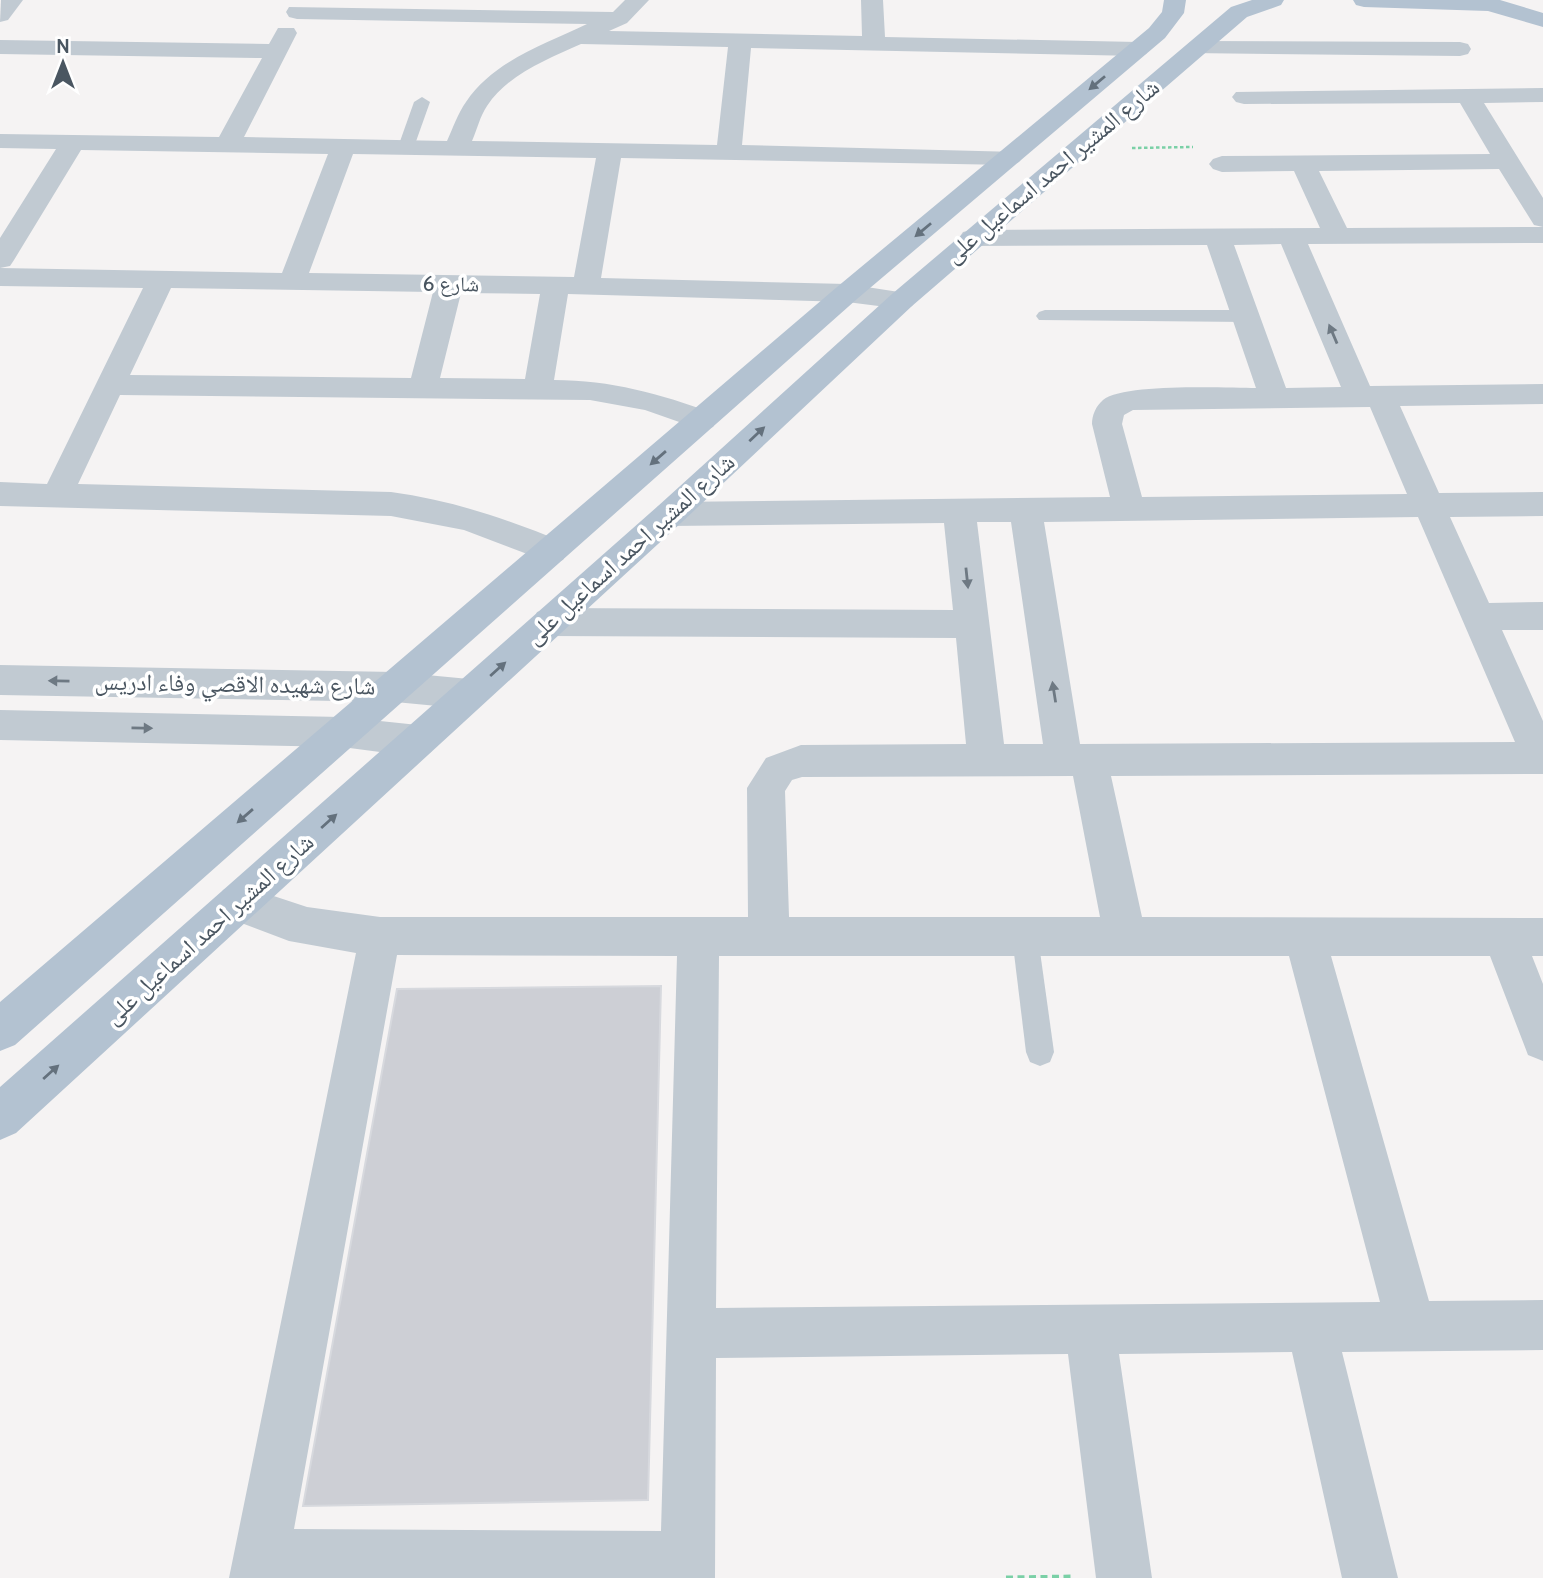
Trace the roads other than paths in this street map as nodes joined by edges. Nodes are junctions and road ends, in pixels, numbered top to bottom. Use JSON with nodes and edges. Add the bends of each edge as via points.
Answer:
{"nodes":[{"id":1,"x":12,"y":0,"type":"edge"},
{"id":2,"x":638,"y":0,"type":"edge"},
{"id":3,"x":872,"y":0,"type":"edge"},
{"id":4,"x":1175,"y":0,"type":"edge"},
{"id":5,"x":1273,"y":0,"type":"edge"},
{"id":6,"x":1364,"y":0,"type":"edge"},
{"id":7,"x":1472,"y":0,"type":"edge"},
{"id":8,"x":1494,"y":5,"type":"junction"},
{"id":9,"x":300,"y":6,"type":"edge"},
{"id":10,"x":0,"y":15,"type":"edge"},
{"id":11,"x":619,"y":18,"type":"junction"},
{"id":12,"x":1543,"y":20,"type":"edge"},
{"id":13,"x":576,"y":37,"type":"junction"},
{"id":14,"x":740,"y":41,"type":"junction"},
{"id":15,"x":874,"y":43,"type":"junction"},
{"id":16,"x":0,"y":47,"type":"edge"},
{"id":17,"x":1197,"y":48,"type":"junction"},
{"id":18,"x":1398,"y":48,"type":"junction"},
{"id":19,"x":1138,"y":49,"type":"junction"},
{"id":20,"x":1460,"y":49,"type":"dead end"},
{"id":21,"x":277,"y":51,"type":"junction"},
{"id":22,"x":1543,"y":95,"type":"edge"},
{"id":23,"x":1428,"y":96,"type":"junction"},
{"id":24,"x":1467,"y":96,"type":"junction"},
{"id":25,"x":1244,"y":97,"type":"dead end"},
{"id":26,"x":422,"y":102,"type":"dead end"},
{"id":27,"x":0,"y":141,"type":"edge"},
{"id":28,"x":73,"y":142,"type":"junction"},
{"id":29,"x":228,"y":144,"type":"junction"},
{"id":30,"x":343,"y":146,"type":"junction"},
{"id":31,"x":406,"y":147,"type":"junction"},
{"id":32,"x":456,"y":148,"type":"junction"},
{"id":33,"x":610,"y":150,"type":"junction"},
{"id":34,"x":729,"y":152,"type":"junction"},
{"id":35,"x":1010,"y":157,"type":"junction"},
{"id":36,"x":1507,"y":161,"type":"junction"},
{"id":37,"x":1303,"y":163,"type":"junction"},
{"id":38,"x":1222,"y":164,"type":"dead end"},
{"id":39,"x":1537,"y":230,"type":"edge"},
{"id":40,"x":1337,"y":236,"type":"junction"},
{"id":41,"x":1218,"y":237,"type":"junction"},
{"id":42,"x":1291,"y":237,"type":"junction"},
{"id":43,"x":972,"y":238,"type":"junction"},
{"id":44,"x":0,"y":260,"type":"edge"},
{"id":45,"x":1543,"y":261,"type":"edge"},
{"id":46,"x":0,"y":277,"type":"edge"},
{"id":47,"x":161,"y":280,"type":"junction"},
{"id":48,"x":292,"y":282,"type":"junction"},
{"id":49,"x":449,"y":284,"type":"junction"},
{"id":50,"x":555,"y":286,"type":"junction"},
{"id":51,"x":586,"y":286,"type":"junction"},
{"id":52,"x":847,"y":293,"type":"junction"},
{"id":53,"x":902,"y":300,"type":"junction"},
{"id":54,"x":1045,"y":316,"type":"dead end"},
{"id":55,"x":1246,"y":316,"type":"junction"},
{"id":56,"x":110,"y":386,"type":"junction"},
{"id":57,"x":423,"y":388,"type":"junction"},
{"id":58,"x":538,"y":389,"type":"junction"},
{"id":59,"x":1543,"y":394,"type":"edge"},
{"id":60,"x":1370,"y":397,"type":"junction"},
{"id":61,"x":1275,"y":398,"type":"junction"},
{"id":62,"x":702,"y":420,"type":"junction"},
{"id":63,"x":0,"y":494,"type":"edge"},
{"id":64,"x":57,"y":495,"type":"junction"},
{"id":65,"x":1543,"y":503,"type":"edge"},
{"id":66,"x":1428,"y":505,"type":"junction"},
{"id":67,"x":1129,"y":508,"type":"junction"},
{"id":68,"x":959,"y":510,"type":"junction"},
{"id":69,"x":1026,"y":510,"type":"junction"},
{"id":70,"x":670,"y":514,"type":"junction"},
{"id":71,"x":551,"y":551,"type":"junction"},
{"id":72,"x":1543,"y":616,"type":"edge"},
{"id":73,"x":1478,"y":617,"type":"junction"},
{"id":74,"x":550,"y":622,"type":"junction"},
{"id":75,"x":972,"y":624,"type":"junction"},
{"id":76,"x":0,"y":680,"type":"edge"},
{"id":77,"x":395,"y":687,"type":"junction"},
{"id":78,"x":469,"y":694,"type":"junction"},
{"id":79,"x":0,"y":725,"type":"edge"},
{"id":80,"x":342,"y":732,"type":"junction"},
{"id":81,"x":418,"y":741,"type":"junction"},
{"id":82,"x":1542,"y":758,"type":"edge"},
{"id":83,"x":1077,"y":759,"type":"junction"},
{"id":84,"x":987,"y":760,"type":"junction"},
{"id":85,"x":237,"y":903,"type":"junction"},
{"id":86,"x":380,"y":936,"type":"junction"},
{"id":87,"x":698,"y":936,"type":"junction"},
{"id":88,"x":769,"y":937,"type":"junction"},
{"id":89,"x":1025,"y":937,"type":"junction"},
{"id":90,"x":1125,"y":937,"type":"junction"},
{"id":91,"x":1305,"y":937,"type":"junction"},
{"id":92,"x":1524,"y":937,"type":"edge"},
{"id":93,"x":0,"y":1030,"type":"edge"},
{"id":94,"x":1543,"y":1041,"type":"edge"},
{"id":95,"x":1040,"y":1052,"type":"dead end"},
{"id":96,"x":0,"y":1117,"type":"edge"},
{"id":97,"x":1543,"y":1325,"type":"edge"},
{"id":98,"x":1411,"y":1326,"type":"junction"},
{"id":99,"x":1311,"y":1327,"type":"junction"},
{"id":100,"x":1090,"y":1329,"type":"junction"},
{"id":101,"x":692,"y":1333,"type":"junction"},
{"id":102,"x":259,"y":1567,"type":"edge"},
{"id":103,"x":687,"y":1568,"type":"edge"},
{"id":104,"x":1124,"y":1577,"type":"edge"},
{"id":105,"x":1370,"y":1578,"type":"edge"}],
"edges":[{"from":1,"to":10,"type":"street"},
{"from":2,"to":11,"type":"street"},
{"from":3,"to":15,"type":"street"},
{"from":4,"to":19,"type":"main road","name":"شارع المشير احمد اسماعيل على","via":[[1167,23]]},
{"from":5,"to":17,"type":"main road","name":"شارع المشير احمد اسماعيل على","via":[[1239,12]]},
{"from":6,"to":8,"type":"main road"},
{"from":7,"to":8,"type":"main road"},
{"from":8,"to":12,"type":"main road"},
{"from":9,"to":11,"type":"street"},
{"from":9,"to":21,"type":"street"},
{"from":11,"to":13,"type":"street"},
{"from":13,"to":14,"type":"street"},
{"from":13,"to":32,"type":"street","via":[[515,68],[486,91],[467,117]]},
{"from":14,"to":15,"type":"street"},
{"from":14,"to":34,"type":"street"},
{"from":15,"to":19,"type":"street"},
{"from":16,"to":21,"type":"street"},
{"from":17,"to":18,"type":"street"},
{"from":17,"to":43,"type":"main road","name":"شارع المشير احمد اسماعيل على"},
{"from":18,"to":20,"type":"street"},
{"from":18,"to":23,"type":"street"},
{"from":19,"to":35,"type":"main road","name":"شارع المشير احمد اسماعيل على","one_way":true},
{"from":21,"to":29,"type":"street"},
{"from":22,"to":24,"type":"street"},
{"from":23,"to":24,"type":"street"},
{"from":23,"to":25,"type":"street"},
{"from":24,"to":36,"type":"street"},
{"from":26,"to":31,"type":"lane"},
{"from":27,"to":28,"type":"street"},
{"from":28,"to":29,"type":"street"},
{"from":28,"to":44,"type":"street"},
{"from":29,"to":30,"type":"street"},
{"from":30,"to":31,"type":"street"},
{"from":30,"to":48,"type":"street"},
{"from":31,"to":32,"type":"street"},
{"from":32,"to":33,"type":"street"},
{"from":33,"to":34,"type":"street"},
{"from":33,"to":51,"type":"street"},
{"from":34,"to":35,"type":"street"},
{"from":35,"to":52,"type":"main road","name":"شارع المشير احمد اسماعيل على","one_way":true},
{"from":36,"to":37,"type":"street"},
{"from":36,"to":39,"type":"street"},
{"from":37,"to":38,"type":"street"},
{"from":37,"to":40,"type":"street"},
{"from":39,"to":40,"type":"street"},
{"from":39,"to":45,"type":"street"},
{"from":40,"to":42,"type":"street"},
{"from":41,"to":42,"type":"street"},
{"from":41,"to":43,"type":"street"},
{"from":41,"to":55,"type":"street"},
{"from":60,"to":42,"type":"street","one_way":true},
{"from":43,"to":53,"type":"main road","name":"شارع المشير احمد اسماعيل على"},
{"from":46,"to":47,"type":"street","name":"شارع 6"},
{"from":47,"to":48,"type":"street","name":"شارع 6"},
{"from":47,"to":56,"type":"street"},
{"from":48,"to":49,"type":"street","name":"شارع 6"},
{"from":49,"to":50,"type":"street","name":"شارع 6"},
{"from":49,"to":57,"type":"street"},
{"from":50,"to":51,"type":"street","name":"شارع 6"},
{"from":50,"to":58,"type":"street"},
{"from":51,"to":52,"type":"street","name":"شارع 6"},
{"from":52,"to":53,"type":"street","name":"شارع 6"},
{"from":52,"to":62,"type":"main road","name":"شارع المشير احمد اسماعيل على"},
{"from":70,"to":53,"type":"main road","name":"شارع المشير احمد اسماعيل على","one_way":true},
{"from":54,"to":55,"type":"lane"},
{"from":55,"to":61,"type":"street"},
{"from":56,"to":57,"type":"street"},
{"from":56,"to":64,"type":"street"},
{"from":57,"to":58,"type":"street"},
{"from":58,"to":62,"type":"street","via":[[631,396]]},
{"from":59,"to":60,"type":"street"},
{"from":60,"to":61,"type":"street"},
{"from":60,"to":66,"type":"street"},
{"from":61,"to":67,"type":"street","via":[[1133,400],[1112,408],[1107,424]]},
{"from":62,"to":71,"type":"main road","name":"شارع المشير احمد اسماعيل على","one_way":true},
{"from":63,"to":64,"type":"street"},
{"from":64,"to":71,"type":"street","via":[[391,503],[488,523]]},
{"from":65,"to":66,"type":"street"},
{"from":66,"to":67,"type":"street"},
{"from":66,"to":73,"type":"street"},
{"from":67,"to":69,"type":"street"},
{"from":68,"to":69,"type":"street"},
{"from":68,"to":70,"type":"street"},
{"from":68,"to":75,"type":"street","one_way":true},
{"from":83,"to":69,"type":"street","one_way":true},
{"from":70,"to":74,"type":"main road","name":"شارع المشير احمد اسماعيل على"},
{"from":71,"to":77,"type":"main road","name":"شارع المشير احمد اسماعيل على"},
{"from":72,"to":73,"type":"street"},
{"from":73,"to":82,"type":"street"},
{"from":74,"to":75,"type":"street"},
{"from":78,"to":74,"type":"main road","name":"شارع المشير احمد اسماعيل على","one_way":true},
{"from":75,"to":84,"type":"street"},
{"from":77,"to":76,"type":"street","name":"شارع شهيده الاقصي وفاء ادريس","one_way":true},
{"from":77,"to":78,"type":"street","name":"شارع شهيده الاقصي وفاء ادريس"},
{"from":77,"to":80,"type":"main road","name":"شارع المشير احمد اسماعيل على"},
{"from":78,"to":81,"type":"main road","name":"شارع المشير احمد اسماعيل على"},
{"from":79,"to":80,"type":"street","name":"شارع شهيده الاقصي وفاء ادريس","one_way":true},
{"from":80,"to":81,"type":"street","name":"شارع شهيده الاقصي وفاء ادريس"},
{"from":80,"to":93,"type":"main road","name":"شارع المشير احمد اسماعيل على","one_way":true},
{"from":85,"to":81,"type":"main road","name":"شارع المشير احمد اسماعيل على","one_way":true},
{"from":82,"to":83,"type":"street"},
{"from":83,"to":84,"type":"street"},
{"from":83,"to":90,"type":"street"},
{"from":84,"to":88,"type":"street","via":[[801,761],[779,769],[766,788],[765,799]]},
{"from":85,"to":86,"type":"street","via":[[304,927]]},
{"from":96,"to":85,"type":"main road","name":"شارع المشير احمد اسماعيل على","one_way":true},
{"from":86,"to":87,"type":"street"},
{"from":86,"to":102,"type":"street"},
{"from":87,"to":88,"type":"street"},
{"from":87,"to":101,"type":"street"},
{"from":88,"to":89,"type":"street"},
{"from":89,"to":90,"type":"street"},
{"from":89,"to":95,"type":"lane"},
{"from":90,"to":91,"type":"street"},
{"from":91,"to":92,"type":"street"},
{"from":91,"to":98,"type":"street"},
{"from":92,"to":94,"type":"street"},
{"from":97,"to":98,"type":"street"},
{"from":98,"to":99,"type":"street"},
{"from":99,"to":100,"type":"street"},
{"from":99,"to":105,"type":"street"},
{"from":100,"to":101,"type":"street"},
{"from":100,"to":104,"type":"street"},
{"from":101,"to":103,"type":"street"},
{"from":102,"to":103,"type":"street"}]}
